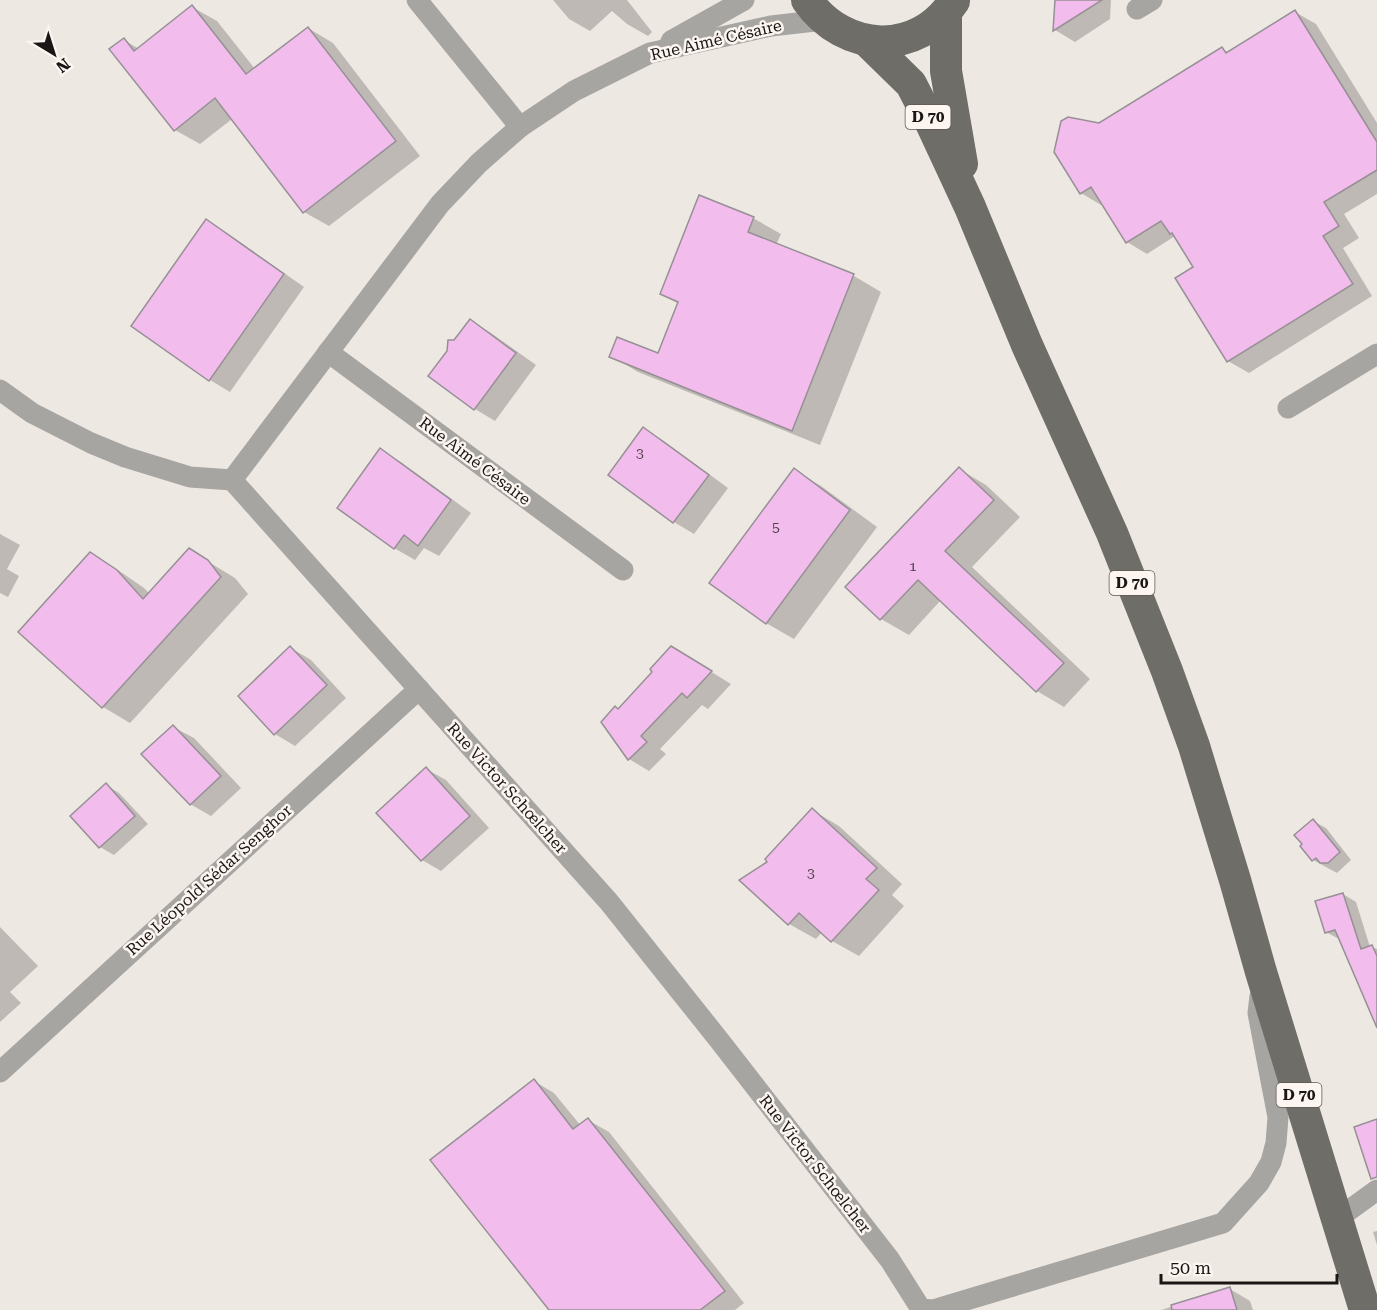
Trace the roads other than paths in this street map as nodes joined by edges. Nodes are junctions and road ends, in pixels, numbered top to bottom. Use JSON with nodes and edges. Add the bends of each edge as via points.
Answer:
{"nodes":[{"id":1,"x":417,"y":0,"type":"edge"},
{"id":2,"x":744,"y":0,"type":"edge"},
{"id":3,"x":950,"y":6,"type":"edge"},
{"id":4,"x":815,"y":10,"type":"edge"},
{"id":5,"x":867,"y":41,"type":"junction"},
{"id":6,"x":650,"y":53,"type":"junction"},
{"id":7,"x":519,"y":127,"type":"junction"},
{"id":8,"x":970,"y":207,"type":"junction"},
{"id":9,"x":328,"y":352,"type":"junction"},
{"id":10,"x":1377,"y":354,"type":"edge"},
{"id":11,"x":0,"y":390,"type":"edge"},
{"id":12,"x":1288,"y":408,"type":"dead end"},
{"id":13,"x":232,"y":480,"type":"junction"},
{"id":14,"x":623,"y":570,"type":"dead end"},
{"id":15,"x":419,"y":688,"type":"junction"},
{"id":16,"x":1262,"y":972,"type":"junction"},
{"id":17,"x":0,"y":1072,"type":"edge"},
{"id":18,"x":1377,"y":1190,"type":"edge"},
{"id":19,"x":1337,"y":1219,"type":"junction"},
{"id":20,"x":921,"y":1309,"type":"edge"},
{"id":21,"x":1365,"y":1310,"type":"edge"}],
"edges":[{"from":1,"to":7,"type":"street"},
{"from":2,"to":6,"type":"street"},
{"from":3,"to":5,"type":"main road","via":[[930,27],[910,37],[889,42]]},
{"from":3,"to":8,"type":"main road","number":"D 70","via":[[946,71]]},
{"from":4,"to":5,"type":"main road","via":[[844,33]]},
{"from":4,"to":6,"type":"street","name":"Rue Aimé Césaire","via":[[771,26]]},
{"from":5,"to":8,"type":"main road","number":"D 70","via":[[911,84]]},
{"from":6,"to":7,"type":"street","name":"Rue Aimé Césaire","via":[[574,92]]},
{"from":7,"to":9,"type":"street","name":"Rue Aimé Césaire","via":[[440,204]]},
{"from":8,"to":16,"type":"main road","number":"D 70","via":[[1112,533],[1167,671]]},
{"from":9,"to":13,"type":"street","name":"Rue Aimé Césaire"},
{"from":9,"to":14,"type":"street","name":"Rue Aimé Césaire"},
{"from":10,"to":12,"type":"street"},
{"from":11,"to":13,"type":"street","via":[[32,413],[125,457],[190,477]]},
{"from":13,"to":15,"type":"street","name":"Rue Victor Schœlcher"},
{"from":15,"to":17,"type":"street","name":"Rue Léopold Sédar Senghor"},
{"from":15,"to":20,"type":"street","name":"Rue Victor Schœlcher","via":[[609,902],[890,1260]]},
{"from":16,"to":19,"type":"main road","number":"D 70"},
{"from":16,"to":20,"type":"street","via":[[1258,1013],[1278,1117],[1276,1143],[1259,1183],[1224,1223],[933,1310]]},
{"from":18,"to":19,"type":"street"},
{"from":19,"to":21,"type":"main road","number":"D 70"}]}
